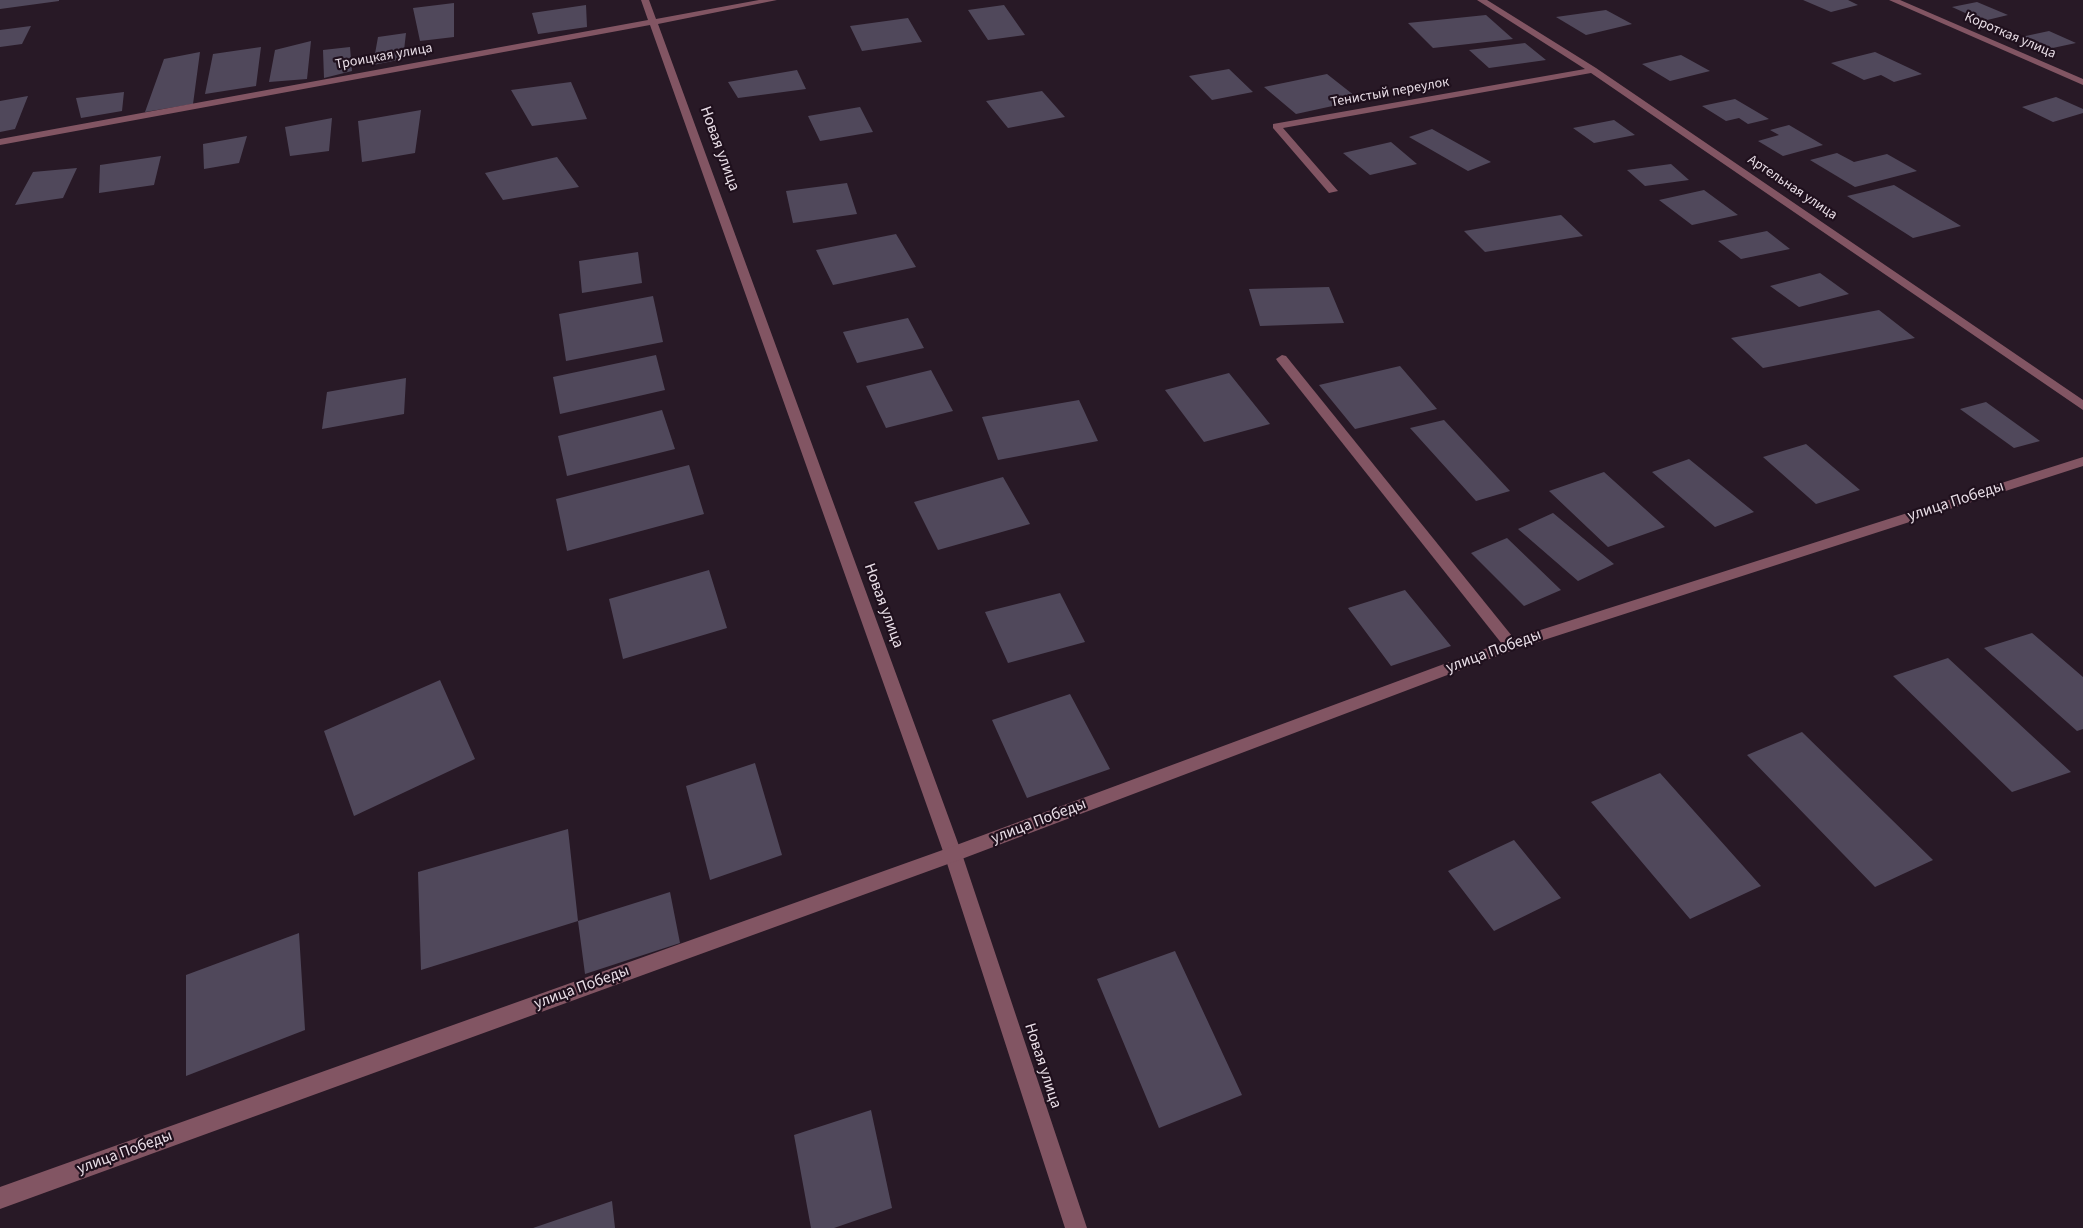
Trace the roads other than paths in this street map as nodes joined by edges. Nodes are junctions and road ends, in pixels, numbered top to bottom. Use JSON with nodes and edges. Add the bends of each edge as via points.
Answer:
{"nodes":[{"id":1,"x":645,"y":0,"type":"edge"},
{"id":2,"x":773,"y":0,"type":"edge"},
{"id":3,"x":1481,"y":0,"type":"edge"},
{"id":4,"x":1893,"y":0,"type":"edge"},
{"id":5,"x":654,"y":21,"type":"junction"},
{"id":6,"x":1593,"y":70,"type":"junction"},
{"id":7,"x":2083,"y":82,"type":"edge"},
{"id":8,"x":0,"y":142,"type":"edge"},
{"id":9,"x":1333,"y":191,"type":"dead end"},
{"id":10,"x":1282,"y":359,"type":"dead end"},
{"id":11,"x":2083,"y":406,"type":"edge"},
{"id":12,"x":2083,"y":461,"type":"edge"},
{"id":13,"x":1511,"y":645,"type":"junction"},
{"id":14,"x":952,"y":854,"type":"junction"},
{"id":15,"x":0,"y":1198,"type":"edge"},
{"id":16,"x":1076,"y":1228,"type":"edge"}],
"edges":[{"from":1,"to":5,"type":"street","name":"Новая улица"},
{"from":2,"to":5,"type":"street","name":"Троицкая улица"},
{"from":3,"to":6,"type":"street","name":"Артельная улица"},
{"from":4,"to":7,"type":"street","name":"Короткая улица"},
{"from":5,"to":8,"type":"street","name":"Троицкая улица"},
{"from":5,"to":14,"type":"street","name":"Новая улица"},
{"from":6,"to":9,"type":"street","name":"Тенистый переулок","via":[[1276,126]]},
{"from":6,"to":11,"type":"street","name":"Артельная улица"},
{"from":10,"to":13,"type":"street"},
{"from":12,"to":13,"type":"street","name":"улица Победы"},
{"from":13,"to":14,"type":"street","name":"улица Победы"},
{"from":14,"to":15,"type":"street","name":"улица Победы"},
{"from":14,"to":16,"type":"street","name":"Новая улица"}]}
